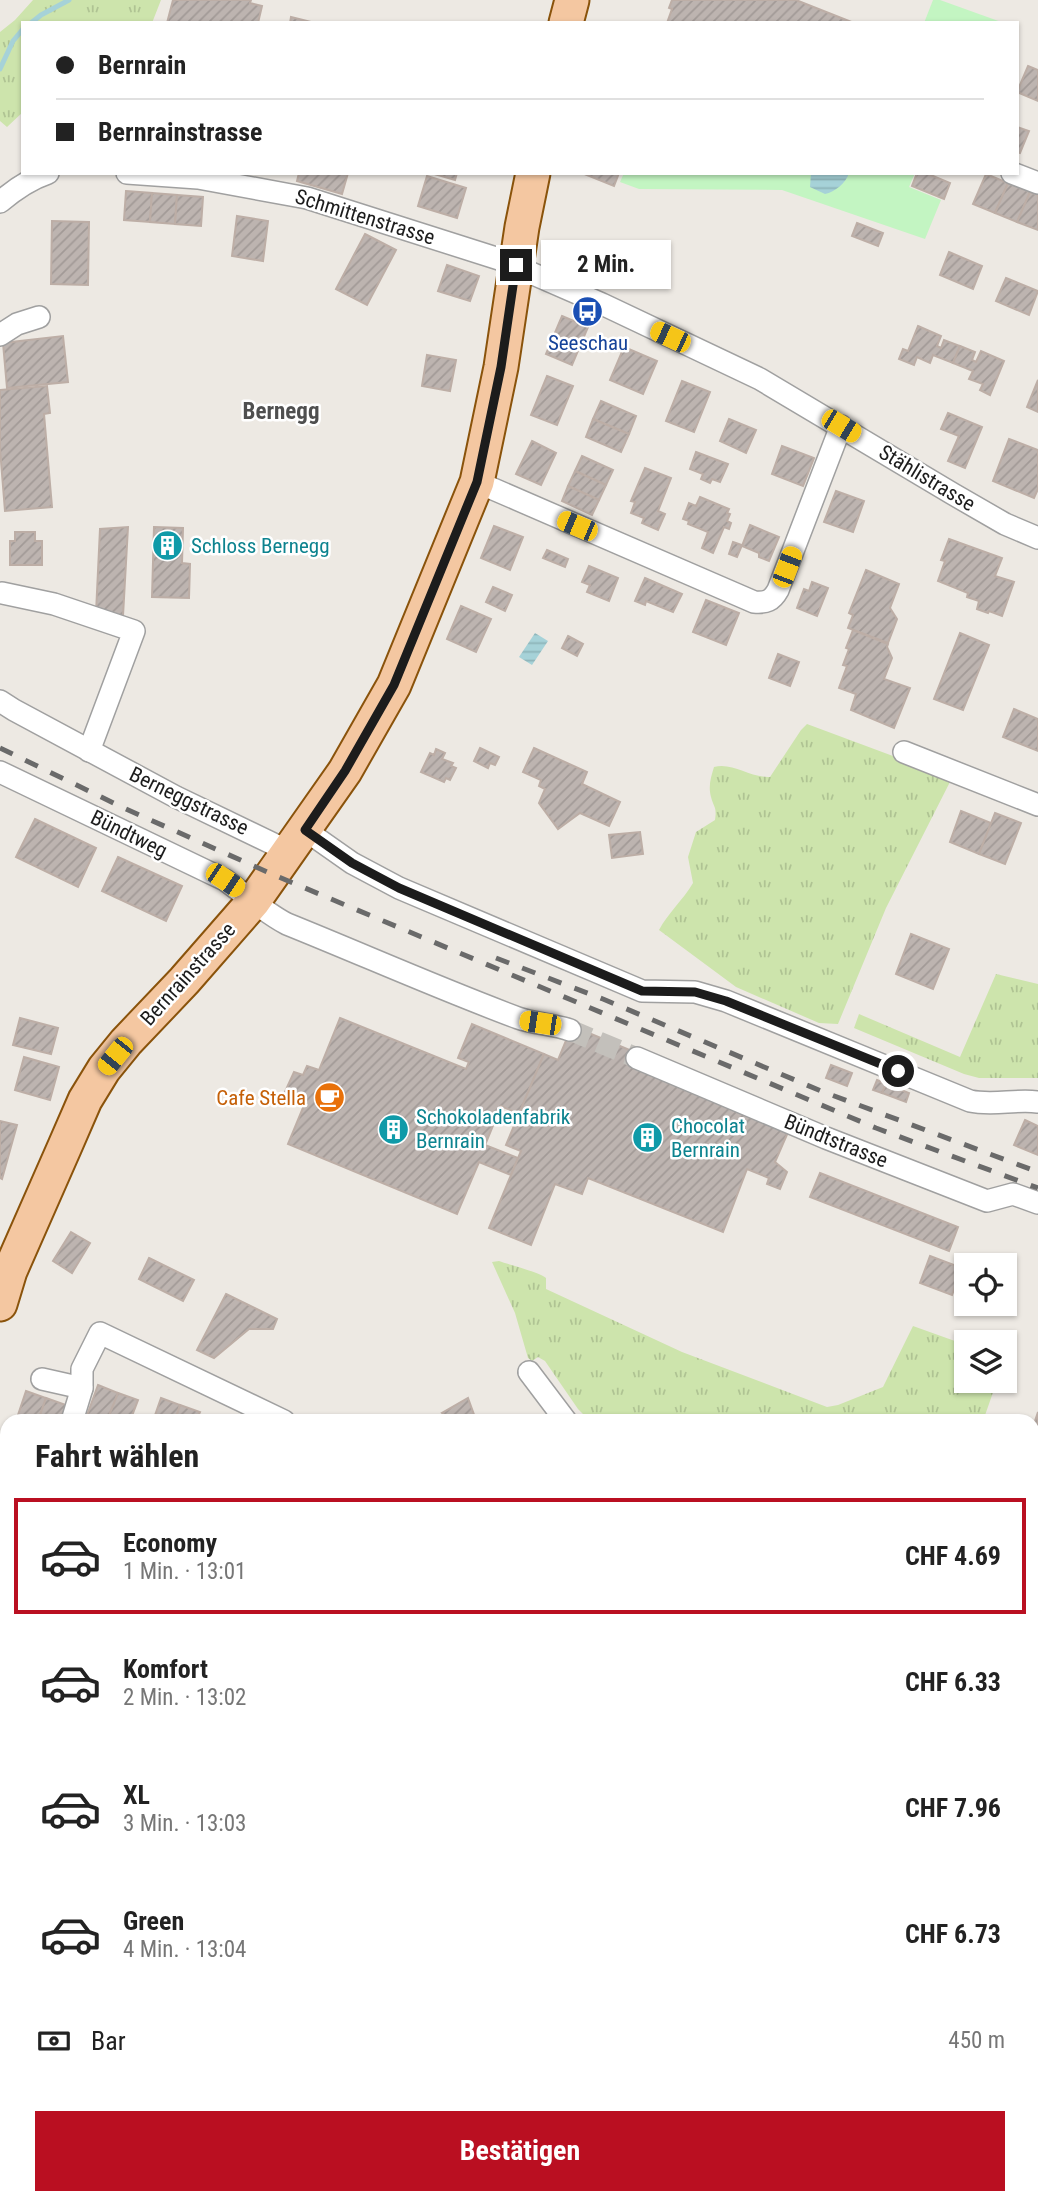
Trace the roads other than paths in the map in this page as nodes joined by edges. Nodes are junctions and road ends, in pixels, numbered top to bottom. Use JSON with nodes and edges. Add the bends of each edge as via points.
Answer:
{"nodes":[{"id":1,"x":572,"y":0,"type":"edge"},
{"id":2,"x":567,"y":21,"type":"edge"},
{"id":3,"x":42,"y":175,"type":"edge"},
{"id":4,"x":155,"y":175,"type":"edge"},
{"id":5,"x":533,"y":175,"type":"edge"},
{"id":6,"x":1017,"y":175,"type":"edge"},
{"id":7,"x":1038,"y":183,"type":"edge"},
{"id":8,"x":0,"y":202,"type":"edge"},
{"id":9,"x":516,"y":265,"type":"junction"},
{"id":10,"x":39,"y":317,"type":"dead end"},
{"id":11,"x":0,"y":335,"type":"edge"},
{"id":12,"x":841,"y":426,"type":"junction"},
{"id":13,"x":477,"y":482,"type":"junction"},
{"id":14,"x":1038,"y":538,"type":"edge"},
{"id":15,"x":1,"y":595,"type":"edge"},
{"id":16,"x":0,"y":701,"type":"edge"},
{"id":17,"x":89,"y":751,"type":"junction"},
{"id":18,"x":904,"y":752,"type":"dead end"},
{"id":19,"x":0,"y":772,"type":"edge"},
{"id":20,"x":1038,"y":805,"type":"edge"},
{"id":21,"x":298,"y":841,"type":"junction"},
{"id":22,"x":253,"y":902,"type":"junction"},
{"id":23,"x":570,"y":1030,"type":"tunnel mouth"},
{"id":24,"x":638,"y":1058,"type":"tunnel mouth"},
{"id":25,"x":1038,"y":1102,"type":"edge"},
{"id":26,"x":1038,"y":1203,"type":"edge"},
{"id":27,"x":0,"y":1304,"type":"edge"},
{"id":28,"x":529,"y":1372,"type":"dead end"},
{"id":29,"x":42,"y":1379,"type":"dead end"},
{"id":30,"x":82,"y":1388,"type":"junction"},
{"id":31,"x":74,"y":1414,"type":"edge"},
{"id":32,"x":270,"y":1414,"type":"edge"},
{"id":33,"x":561,"y":1414,"type":"edge"}],
"edges":[{"from":1,"to":2,"type":"main road"},
{"from":3,"to":8,"type":"street"},
{"from":4,"to":9,"type":"street","name":"Schmittenstrasse","via":[[307,198]]},
{"from":5,"to":9,"type":"main road","name":"Bernrainstrasse"},
{"from":6,"to":7,"type":"street"},
{"from":9,"to":12,"type":"street","name":"Stählistrasse","via":[[760,380]]},
{"from":9,"to":13,"type":"main road","name":"Bernrainstrasse"},
{"from":10,"to":11,"type":"street"},
{"from":12,"to":13,"type":"street","via":[[778,590],[762,603]]},
{"from":12,"to":14,"type":"street","name":"Stählistrasse","via":[[953,494]]},
{"from":13,"to":21,"type":"main road","name":"Bernrainstrasse","via":[[394,685]]},
{"from":15,"to":17,"type":"street","via":[[54,604],[134,631]]},
{"from":16,"to":17,"type":"street","name":"Berneggstrasse"},
{"from":17,"to":21,"type":"street","name":"Berneggstrasse","via":[[176,797]]},
{"from":18,"to":20,"type":"street"},
{"from":19,"to":22,"type":"street","name":"Bündtweg","via":[[225,880]]},
{"from":21,"to":22,"type":"main road","name":"Bernrainstrasse"},
{"from":21,"to":25,"type":"street","name":"Berneggstrasse","via":[[642,991],[695,992],[726,1001],[970,1101]]},
{"from":22,"to":23,"type":"street","via":[[287,924],[453,993],[522,1020]]},
{"from":22,"to":27,"type":"main road","name":"Bernrainstrasse","via":[[104,1069],[85,1100]]},
{"from":24,"to":26,"type":"street","name":"Bündtstrasse","via":[[987,1201],[1013,1194]]},
{"from":28,"to":33,"type":"street"},
{"from":29,"to":30,"type":"street"},
{"from":30,"to":31,"type":"street"},
{"from":30,"to":32,"type":"street","via":[[82,1369],[100,1332]]}]}
